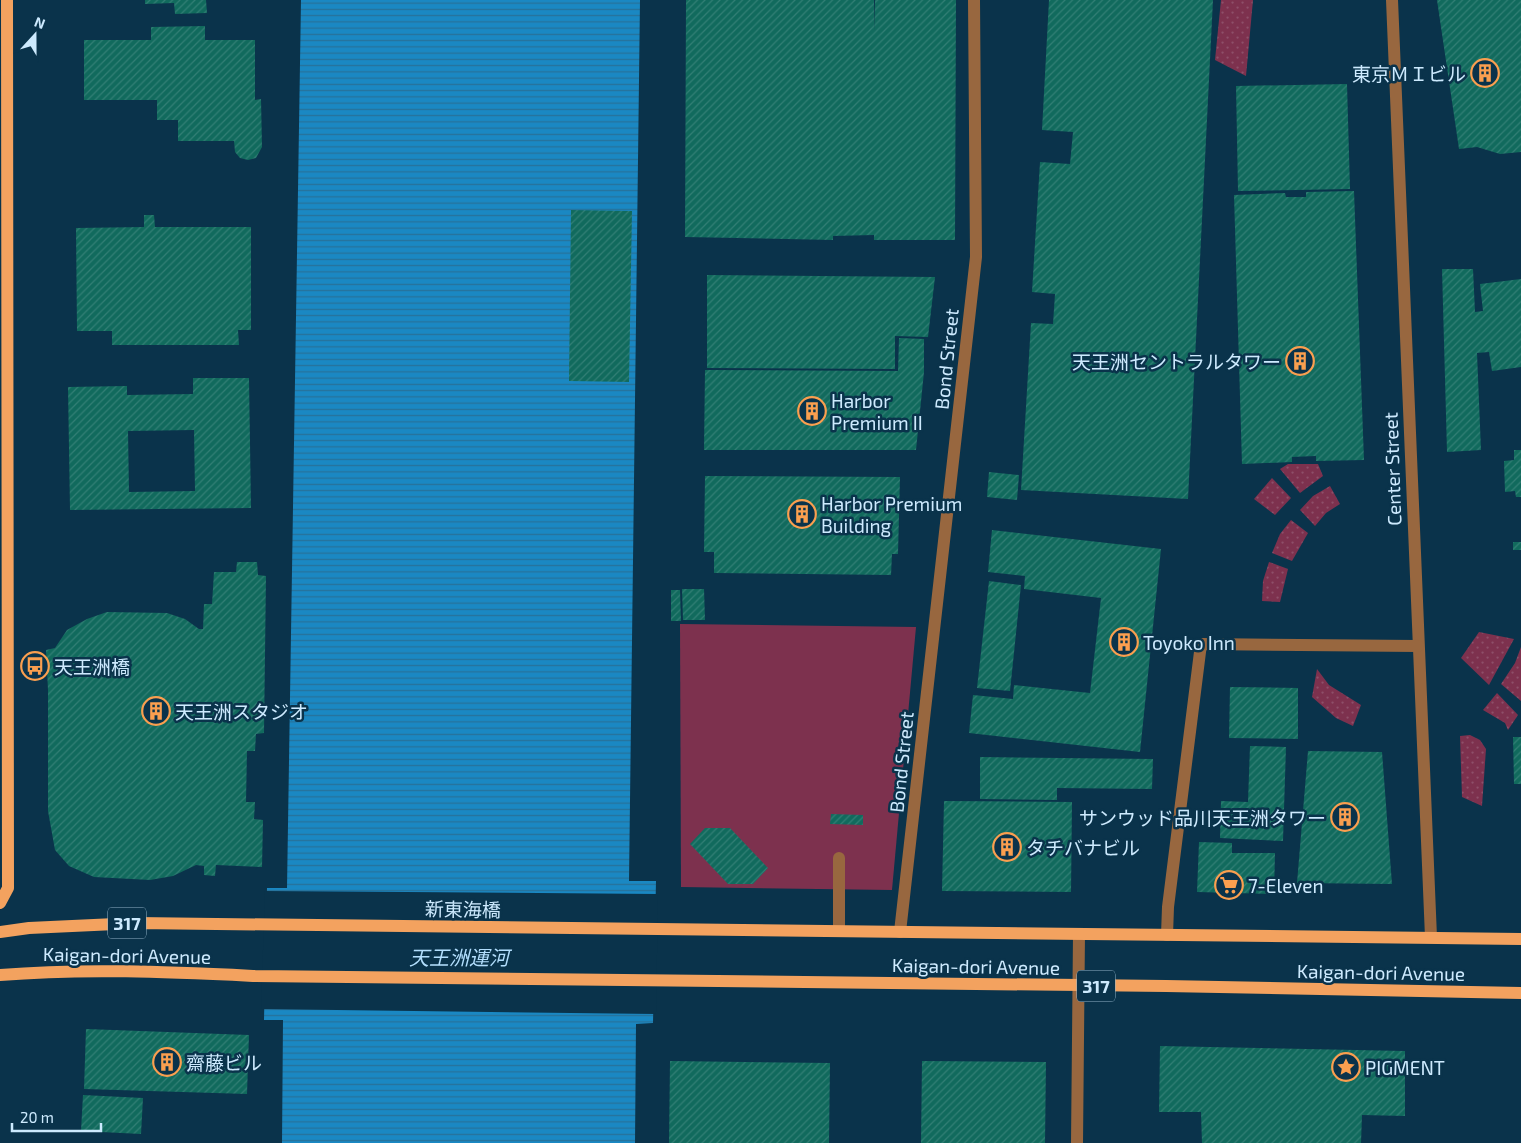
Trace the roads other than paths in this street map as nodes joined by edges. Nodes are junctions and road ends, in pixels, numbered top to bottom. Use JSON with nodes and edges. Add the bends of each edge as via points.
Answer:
{"nodes":[{"id":1,"x":7,"y":0,"type":"edge"},
{"id":2,"x":974,"y":0,"type":"edge"},
{"id":3,"x":1392,"y":0,"type":"edge"},
{"id":4,"x":3,"y":80,"type":"edge"},
{"id":5,"x":1418,"y":646,"type":"junction"},
{"id":6,"x":839,"y":858,"type":"dead end"},
{"id":7,"x":0,"y":903,"type":"edge"},
{"id":8,"x":255,"y":924,"type":"joint"},
{"id":9,"x":672,"y":930,"type":"joint"},
{"id":10,"x":839,"y":931,"type":"junction"},
{"id":11,"x":0,"y":932,"type":"edge"},
{"id":12,"x":900,"y":932,"type":"junction"},
{"id":13,"x":1079,"y":934,"type":"junction"},
{"id":14,"x":1167,"y":936,"type":"junction"},
{"id":15,"x":1431,"y":937,"type":"junction"},
{"id":16,"x":1521,"y":939,"type":"edge"},
{"id":17,"x":0,"y":975,"type":"edge"},
{"id":18,"x":1078,"y":986,"type":"junction"},
{"id":19,"x":1521,"y":993,"type":"edge"},
{"id":20,"x":1077,"y":1143,"type":"edge"}],
"edges":[{"from":1,"to":4,"type":"main road"},
{"from":2,"to":12,"type":"street","name":"Bond Street","via":[[976,257]]},
{"from":3,"to":5,"type":"street","name":"Center Street"},
{"from":4,"to":7,"type":"main road","via":[[8,888]]},
{"from":5,"to":14,"type":"street","via":[[1200,644]]},
{"from":5,"to":15,"type":"street","name":"Center Street"},
{"from":6,"to":10,"type":"street"},
{"from":8,"to":9,"type":"main road","name":"新東海橋","number":"317"},
{"from":8,"to":11,"type":"main road","name":"Kaigan-dori Avenue","number":"317","via":[[138,923]]},
{"from":9,"to":10,"type":"main road","name":"Kaigan-dori Avenue","number":"317"},
{"from":10,"to":12,"type":"main road","name":"Kaigan-dori Avenue","number":"317"},
{"from":12,"to":13,"type":"main road","name":"Kaigan-dori Avenue","number":"317"},
{"from":13,"to":14,"type":"main road","name":"Kaigan-dori Avenue","number":"317"},
{"from":13,"to":18,"type":"street"},
{"from":14,"to":15,"type":"main road","name":"Kaigan-dori Avenue","number":"317"},
{"from":15,"to":16,"type":"main road","name":"Kaigan-dori Avenue","number":"317"},
{"from":17,"to":18,"type":"main road","name":"Kaigan-dori Avenue","number":"317","via":[[126,971],[255,976]]},
{"from":18,"to":19,"type":"main road","name":"Kaigan-dori Avenue","number":"317"},
{"from":18,"to":20,"type":"street"}]}
